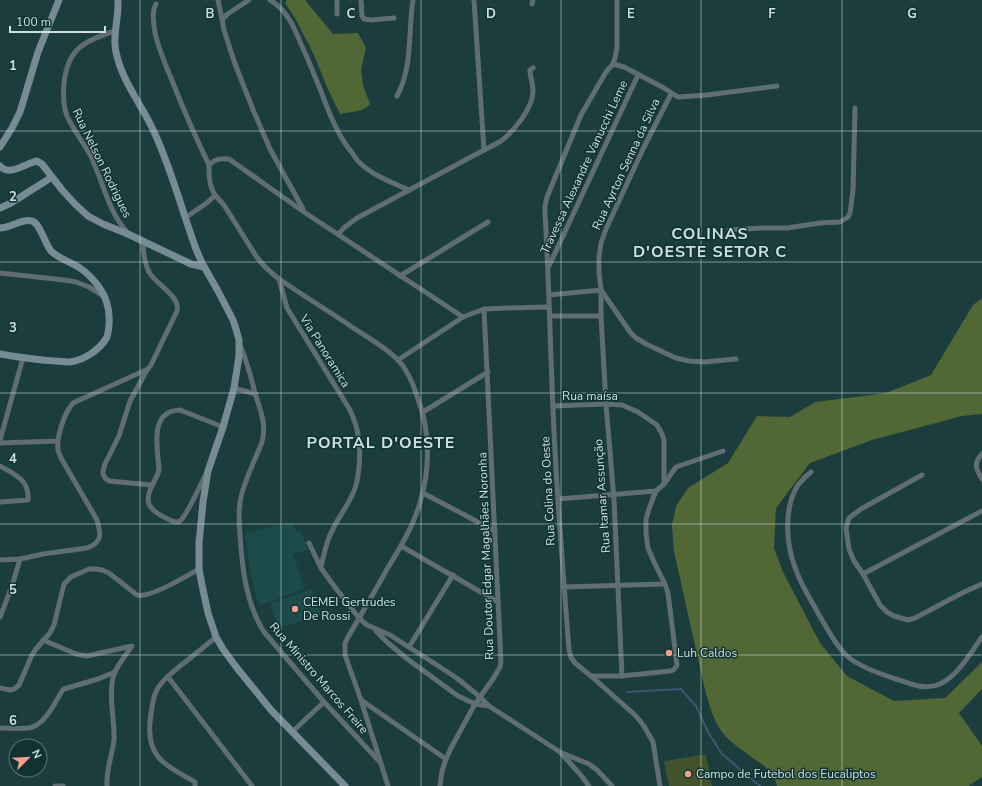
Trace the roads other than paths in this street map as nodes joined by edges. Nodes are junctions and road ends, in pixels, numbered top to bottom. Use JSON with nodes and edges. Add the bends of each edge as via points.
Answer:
{"nodes":[{"id":1,"x":59,"y":0,"type":"edge"},
{"id":2,"x":118,"y":0,"type":"edge"},
{"id":3,"x":218,"y":0,"type":"edge"},
{"id":4,"x":248,"y":0,"type":"edge"},
{"id":5,"x":270,"y":0,"type":"edge"},
{"id":6,"x":337,"y":0,"type":"edge"},
{"id":7,"x":361,"y":0,"type":"edge"},
{"id":8,"x":413,"y":0,"type":"edge"},
{"id":9,"x":474,"y":0,"type":"edge"},
{"id":10,"x":618,"y":0,"type":"edge"},
{"id":11,"x":156,"y":4,"type":"dead end"},
{"id":12,"x":337,"y":14,"type":"dead end"},
{"id":13,"x":394,"y":18,"type":"dead end"},
{"id":14,"x":222,"y":19,"type":"junction"},
{"id":15,"x":115,"y":31,"type":"junction"},
{"id":16,"x":613,"y":64,"type":"junction"},
{"id":17,"x":533,"y":68,"type":"dead end"},
{"id":18,"x":638,"y":75,"type":"junction"},
{"id":19,"x":777,"y":86,"type":"dead end"},
{"id":20,"x":671,"y":94,"type":"junction"},
{"id":21,"x":397,"y":96,"type":"dead end"},
{"id":22,"x":855,"y":108,"type":"dead end"},
{"id":23,"x":0,"y":147,"type":"edge"},
{"id":24,"x":484,"y":150,"type":"junction"},
{"id":25,"x":209,"y":165,"type":"junction"},
{"id":26,"x":0,"y":166,"type":"edge"},
{"id":27,"x":52,"y":178,"type":"junction"},
{"id":28,"x":409,"y":190,"type":"junction"},
{"id":29,"x":215,"y":195,"type":"junction"},
{"id":30,"x":0,"y":208,"type":"edge"},
{"id":31,"x":304,"y":212,"type":"junction"},
{"id":32,"x":185,"y":218,"type":"junction"},
{"id":33,"x":488,"y":222,"type":"dead end"},
{"id":34,"x":0,"y":228,"type":"edge"},
{"id":35,"x":729,"y":230,"type":"dead end"},
{"id":36,"x":128,"y":234,"type":"junction"},
{"id":37,"x":338,"y":234,"type":"junction"},
{"id":38,"x":143,"y":240,"type":"junction"},
{"id":39,"x":204,"y":267,"type":"junction"},
{"id":40,"x":548,"y":267,"type":"junction"},
{"id":41,"x":0,"y":273,"type":"edge"},
{"id":42,"x":400,"y":276,"type":"junction"},
{"id":43,"x":279,"y":280,"type":"junction"},
{"id":44,"x":601,"y":290,"type":"junction"},
{"id":45,"x":549,"y":295,"type":"junction"},
{"id":46,"x":105,"y":297,"type":"junction"},
{"id":47,"x":549,"y":307,"type":"junction"},
{"id":48,"x":484,"y":309,"type":"junction"},
{"id":49,"x":550,"y":316,"type":"junction"},
{"id":50,"x":602,"y":316,"type":"junction"},
{"id":51,"x":463,"y":317,"type":"junction"},
{"id":52,"x":238,"y":340,"type":"junction"},
{"id":53,"x":0,"y":354,"type":"edge"},
{"id":54,"x":22,"y":358,"type":"junction"},
{"id":55,"x":736,"y":359,"type":"dead end"},
{"id":56,"x":398,"y":360,"type":"junction"},
{"id":57,"x":148,"y":369,"type":"junction"},
{"id":58,"x":488,"y":372,"type":"junction"},
{"id":59,"x":234,"y":388,"type":"junction"},
{"id":60,"x":256,"y":394,"type":"junction"},
{"id":61,"x":606,"y":404,"type":"junction"},
{"id":62,"x":553,"y":406,"type":"junction"},
{"id":63,"x":423,"y":412,"type":"junction"},
{"id":64,"x":223,"y":427,"type":"junction"},
{"id":65,"x":0,"y":440,"type":"edge"},
{"id":66,"x":58,"y":441,"type":"junction"},
{"id":67,"x":0,"y":443,"type":"edge"},
{"id":68,"x":723,"y":451,"type":"dead end"},
{"id":69,"x":982,"y":454,"type":"edge"},
{"id":70,"x":0,"y":466,"type":"edge"},
{"id":71,"x":208,"y":471,"type":"junction"},
{"id":72,"x":811,"y":472,"type":"dead end"},
{"id":73,"x":922,"y":475,"type":"dead end"},
{"id":74,"x":982,"y":479,"type":"edge"},
{"id":75,"x":664,"y":484,"type":"junction"},
{"id":76,"x":152,"y":485,"type":"junction"},
{"id":77,"x":656,"y":491,"type":"junction"},
{"id":78,"x":423,"y":493,"type":"junction"},
{"id":79,"x":613,"y":495,"type":"junction"},
{"id":80,"x":558,"y":500,"type":"junction"},
{"id":81,"x":0,"y":502,"type":"edge"},
{"id":82,"x":982,"y":511,"type":"edge"},
{"id":83,"x":495,"y":531,"type":"junction"},
{"id":84,"x":309,"y":543,"type":"dead end"},
{"id":85,"x":401,"y":546,"type":"junction"},
{"id":86,"x":20,"y":559,"type":"junction"},
{"id":87,"x":0,"y":560,"type":"edge"},
{"id":88,"x":321,"y":568,"type":"junction"},
{"id":89,"x":199,"y":569,"type":"junction"},
{"id":90,"x":863,"y":574,"type":"junction"},
{"id":91,"x":453,"y":575,"type":"junction"},
{"id":92,"x":665,"y":584,"type":"junction"},
{"id":93,"x":982,"y":584,"type":"edge"},
{"id":94,"x":618,"y":585,"type":"junction"},
{"id":95,"x":564,"y":588,"type":"junction"},
{"id":96,"x":498,"y":602,"type":"junction"},
{"id":97,"x":0,"y":617,"type":"edge"},
{"id":98,"x":359,"y":618,"type":"junction"},
{"id":99,"x":373,"y":627,"type":"junction"},
{"id":100,"x":216,"y":637,"type":"junction"},
{"id":101,"x":982,"y":637,"type":"edge"},
{"id":102,"x":43,"y":640,"type":"junction"},
{"id":103,"x":409,"y":647,"type":"junction"},
{"id":104,"x":115,"y":672,"type":"junction"},
{"id":105,"x":591,"y":676,"type":"junction"},
{"id":106,"x":622,"y":676,"type":"junction"},
{"id":107,"x":168,"y":677,"type":"junction"},
{"id":108,"x":0,"y":688,"type":"edge"},
{"id":109,"x":480,"y":697,"type":"junction"},
{"id":110,"x":361,"y":700,"type":"junction"},
{"id":111,"x":324,"y":702,"type":"junction"},
{"id":112,"x":475,"y":704,"type":"junction"},
{"id":113,"x":489,"y":706,"type":"junction"},
{"id":114,"x":0,"y":728,"type":"edge"},
{"id":115,"x":292,"y":732,"type":"junction"},
{"id":116,"x":560,"y":752,"type":"junction"},
{"id":117,"x":446,"y":759,"type":"junction"},
{"id":118,"x":380,"y":762,"type":"junction"},
{"id":119,"x":55,"y":786,"type":"edge"},
{"id":120,"x":63,"y":786,"type":"edge"},
{"id":121,"x":107,"y":786,"type":"edge"},
{"id":122,"x":195,"y":786,"type":"edge"},
{"id":123,"x":252,"y":786,"type":"edge"},
{"id":124,"x":345,"y":786,"type":"edge"},
{"id":125,"x":388,"y":786,"type":"edge"},
{"id":126,"x":440,"y":786,"type":"edge"},
{"id":127,"x":589,"y":786,"type":"edge"},
{"id":128,"x":612,"y":786,"type":"edge"},
{"id":129,"x":660,"y":786,"type":"edge"}],
"edges":[{"from":1,"to":23,"type":"main road","via":[[38,52],[20,112]]},
{"from":2,"to":15,"type":"main road"},
{"from":3,"to":14,"type":"street"},
{"from":4,"to":14,"type":"street"},
{"from":5,"to":28,"type":"street","via":[[292,21],[331,118],[348,149],[372,172]]},
{"from":6,"to":12,"type":"street"},
{"from":7,"to":13,"type":"street","via":[[364,18]]},
{"from":8,"to":21,"type":"street","via":[[408,64]]},
{"from":9,"to":24,"type":"street"},
{"from":10,"to":16,"type":"street","via":[[617,48]]},
{"from":11,"to":25,"type":"street","via":[[153,14],[160,49],[187,119]]},
{"from":14,"to":31,"type":"street","via":[[233,59],[254,112],[270,149]]},
{"from":15,"to":32,"type":"main road","via":[[115,50],[120,68],[162,150]]},
{"from":15,"to":36,"type":"street","name":"Rua Nelson Rodrigues","via":[[84,44],[68,61],[63,103],[66,115],[92,158],[109,204]]},
{"from":16,"to":18,"type":"street"},
{"from":16,"to":40,"type":"street","name":"Rua Colina do Oeste","via":[[581,115],[547,197],[545,214]]},
{"from":17,"to":24,"type":"street","via":[[530,72],[534,92],[529,107],[511,132]]},
{"from":18,"to":20,"type":"street"},
{"from":18,"to":40,"type":"street","name":"Travessa Alexandre Vanucchi Leme"},
{"from":19,"to":20,"type":"street","via":[[683,98]]},
{"from":20,"to":44,"type":"street","name":"Rua Ayrton Senna da Silva","via":[[601,243]]},
{"from":22,"to":35,"type":"street","via":[[854,190],[848,217],[840,222],[786,228]]},
{"from":24,"to":28,"type":"street"},
{"from":25,"to":29,"type":"street","via":[[209,183]]},
{"from":25,"to":31,"type":"street","via":[[217,159],[229,160]]},
{"from":26,"to":27,"type":"main road","via":[[6,171],[37,161]]},
{"from":27,"to":30,"type":"main road"},
{"from":27,"to":36,"type":"main road","via":[[88,216]]},
{"from":28,"to":37,"type":"street","via":[[357,218]]},
{"from":29,"to":32,"type":"street"},
{"from":29,"to":43,"type":"street","via":[[262,264]]},
{"from":31,"to":37,"type":"street"},
{"from":32,"to":39,"type":"main road"},
{"from":33,"to":42,"type":"street"},
{"from":34,"to":46,"type":"main road","via":[[23,221],[34,221],[52,251],[88,274]]},
{"from":36,"to":38,"type":"main road"},
{"from":37,"to":42,"type":"street"},
{"from":38,"to":39,"type":"main road","via":[[191,264]]},
{"from":38,"to":57,"type":"street","via":[[148,271],[177,301],[178,307]]},
{"from":39,"to":52,"type":"main road","via":[[233,320]]},
{"from":40,"to":45,"type":"street","name":"Rua Colina do Oeste"},
{"from":41,"to":46,"type":"street","via":[[76,282]]},
{"from":42,"to":51,"type":"street"},
{"from":43,"to":56,"type":"street"},
{"from":43,"to":88,"type":"street","name":"Via Panoramica","via":[[287,308],[350,410],[358,431],[360,452],[356,485],[326,543]]},
{"from":44,"to":45,"type":"street"},
{"from":44,"to":50,"type":"street","name":"Rua Ayrton Senna da Silva"},
{"from":44,"to":55,"type":"street","via":[[630,332],[646,344],[689,361]]},
{"from":45,"to":47,"type":"street","name":"Rua Colina do Oeste"},
{"from":46,"to":54,"type":"main road","via":[[109,321],[107,337],[96,350],[69,362]]},
{"from":47,"to":48,"type":"street"},
{"from":47,"to":49,"type":"street","name":"Rua Colina do Oeste"},
{"from":48,"to":51,"type":"street"},
{"from":48,"to":58,"type":"street","name":"Rua Doutor Edgar Magalhães Noronha"},
{"from":49,"to":50,"type":"street"},
{"from":49,"to":62,"type":"street","name":"Rua Colina do Oeste"},
{"from":50,"to":61,"type":"street","name":"Rua Itamar Assunção"},
{"from":51,"to":56,"type":"street"},
{"from":52,"to":59,"type":"main road","via":[[239,356]]},
{"from":52,"to":60,"type":"street","name":"Rua Ministro Marcos Freire"},
{"from":53,"to":54,"type":"main road"},
{"from":54,"to":65,"type":"street"},
{"from":56,"to":63,"type":"street","via":[[405,369]]},
{"from":57,"to":66,"type":"street","via":[[73,404],[66,413]]},
{"from":57,"to":76,"type":"street","via":[[130,401],[119,436],[103,471],[106,480],[109,481]]},
{"from":58,"to":63,"type":"street"},
{"from":58,"to":83,"type":"street","name":"Rua Doutor Edgar Magalhães Noronha"},
{"from":59,"to":60,"type":"street"},
{"from":59,"to":64,"type":"main road"},
{"from":60,"to":111,"type":"street","name":"Rua Ministro Marcos Freire","via":[[264,435],[245,484],[240,507],[241,559],[245,579],[251,603],[264,632]]},
{"from":61,"to":62,"type":"street","name":"Rua maísa"},
{"from":61,"to":75,"type":"street","name":"Rua maísa","via":[[630,408],[657,425],[664,440]]},
{"from":61,"to":79,"type":"street","name":"Rua Itamar Assunção"},
{"from":62,"to":80,"type":"street","name":"Rua Colina do Oeste"},
{"from":63,"to":78,"type":"street","via":[[428,445]]},
{"from":64,"to":71,"type":"main road"},
{"from":64,"to":76,"type":"street","via":[[180,410],[163,415],[157,430],[159,470]]},
{"from":66,"to":67,"type":"street"},
{"from":66,"to":86,"type":"street","via":[[57,448],[61,458],[97,520],[100,538],[97,543],[87,548]]},
{"from":68,"to":75,"type":"street","via":[[676,467]]},
{"from":69,"to":74,"type":"street","via":[[976,466]]},
{"from":70,"to":81,"type":"street","via":[[21,479],[29,494],[28,500]]},
{"from":71,"to":76,"type":"street","via":[[185,516],[176,523],[154,511],[148,501]]},
{"from":71,"to":89,"type":"main road","via":[[200,530]]},
{"from":72,"to":101,"type":"street","via":[[798,486],[788,512],[787,525],[792,559],[813,604],[847,656],[857,664],[886,676],[921,687],[930,686],[946,681],[954,674]]},
{"from":73,"to":90,"type":"street","via":[[849,518],[846,528],[849,549]]},
{"from":75,"to":77,"type":"street"},
{"from":77,"to":79,"type":"street"},
{"from":77,"to":92,"type":"street","via":[[646,519],[646,533],[648,548]]},
{"from":78,"to":83,"type":"street"},
{"from":78,"to":85,"type":"street"},
{"from":79,"to":80,"type":"street"},
{"from":79,"to":94,"type":"street","name":"Rua Itamar Assunção"},
{"from":80,"to":95,"type":"street","name":"Rua Colina do Oeste"},
{"from":82,"to":90,"type":"street"},
{"from":83,"to":96,"type":"street","name":"Rua Doutor Edgar Magalhães Noronha"},
{"from":84,"to":88,"type":"street"},
{"from":85,"to":91,"type":"street"},
{"from":85,"to":98,"type":"street"},
{"from":86,"to":87,"type":"street"},
{"from":86,"to":97,"type":"street"},
{"from":88,"to":98,"type":"street"},
{"from":89,"to":100,"type":"main road"},
{"from":89,"to":102,"type":"street","via":[[144,596],[137,595],[102,570],[89,569],[71,577],[64,584],[54,625]]},
{"from":90,"to":93,"type":"street","via":[[880,605],[894,616],[908,620]]},
{"from":91,"to":96,"type":"street"},
{"from":91,"to":103,"type":"street"},
{"from":92,"to":94,"type":"street"},
{"from":92,"to":106,"type":"street","via":[[677,665],[670,671]]},
{"from":94,"to":95,"type":"street"},
{"from":94,"to":106,"type":"street","name":"Rua Itamar Assunção"},
{"from":95,"to":105,"type":"street","name":"Rua Colina do Oeste","via":[[571,657]]},
{"from":96,"to":109,"type":"street","name":"Rua Doutor Edgar Magalhães Noronha","via":[[501,662]]},
{"from":98,"to":99,"type":"street"},
{"from":98,"to":110,"type":"street","via":[[345,643],[345,648]]},
{"from":99,"to":103,"type":"street"},
{"from":99,"to":112,"type":"street","via":[[406,658],[458,696]]},
{"from":100,"to":107,"type":"street"},
{"from":100,"to":115,"type":"main road","via":[[222,649],[270,710]]},
{"from":102,"to":104,"type":"street","via":[[81,656],[132,646]]},
{"from":102,"to":108,"type":"street","via":[[32,655],[19,685],[10,690]]},
{"from":103,"to":109,"type":"street","via":[[458,679]]},
{"from":104,"to":114,"type":"street","via":[[64,689],[47,715],[35,726]]},
{"from":104,"to":121,"type":"street","via":[[112,683],[114,740]]},
{"from":105,"to":106,"type":"street"},
{"from":105,"to":129,"type":"street","name":"Rua Colina do Oeste","via":[[644,726],[653,742]]},
{"from":107,"to":122,"type":"street","via":[[153,698],[149,737],[153,750],[160,759],[167,766],[195,782]]},
{"from":107,"to":123,"type":"street"},
{"from":109,"to":112,"type":"street","name":"Rua Doutor Edgar Magalhães Noronha"},
{"from":109,"to":113,"type":"street"},
{"from":110,"to":117,"type":"street"},
{"from":110,"to":118,"type":"street"},
{"from":111,"to":115,"type":"street"},
{"from":111,"to":118,"type":"street","name":"Rua Ministro Marcos Freire"},
{"from":112,"to":113,"type":"street"},
{"from":112,"to":117,"type":"street","name":"Rua Doutor Edgar Magalhães Noronha"},
{"from":113,"to":116,"type":"street"},
{"from":115,"to":124,"type":"main road"},
{"from":116,"to":127,"type":"street"},
{"from":116,"to":128,"type":"street","via":[[589,764]]},
{"from":117,"to":126,"type":"street","name":"Rua Doutor Edgar Magalhães Noronha"},
{"from":118,"to":125,"type":"street"},
{"from":119,"to":120,"type":"street"}]}
